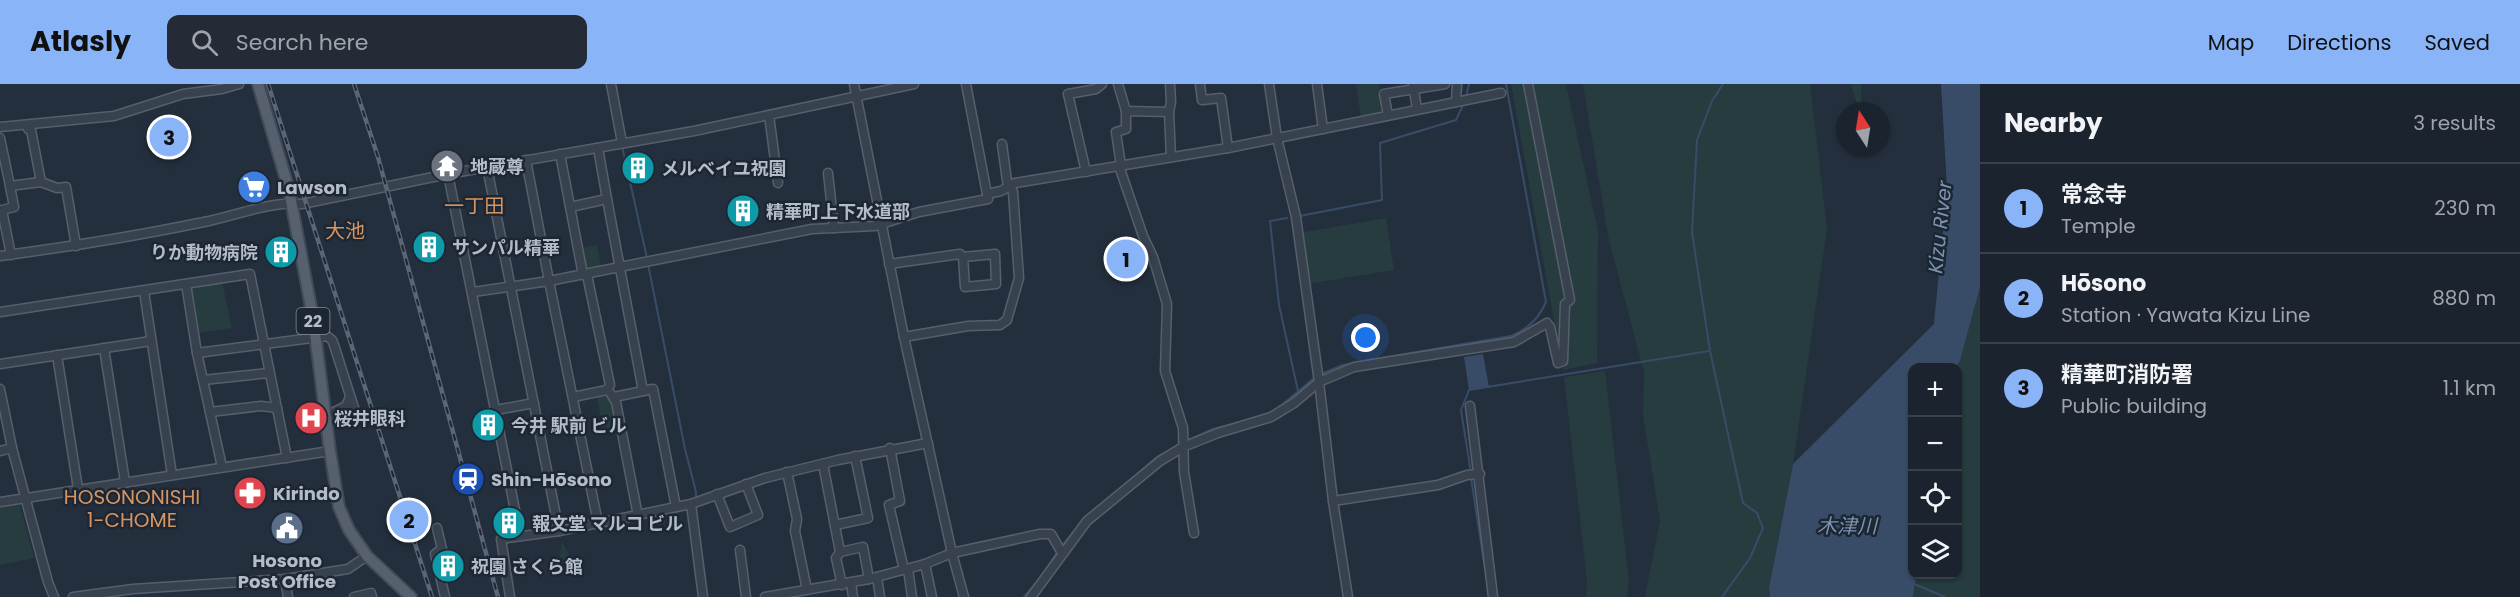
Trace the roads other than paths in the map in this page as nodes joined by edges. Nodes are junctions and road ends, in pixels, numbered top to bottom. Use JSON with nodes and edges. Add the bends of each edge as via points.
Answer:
{"nodes":[{"id":1,"x":239,"y":84,"type":"edge"},
{"id":2,"x":258,"y":84,"type":"edge"},
{"id":3,"x":611,"y":84,"type":"edge"},
{"id":4,"x":854,"y":84,"type":"edge"},
{"id":5,"x":914,"y":84,"type":"edge"},
{"id":6,"x":966,"y":84,"type":"edge"},
{"id":7,"x":1102,"y":84,"type":"edge"},
{"id":8,"x":1118,"y":84,"type":"edge"},
{"id":9,"x":1170,"y":84,"type":"edge"},
{"id":10,"x":1200,"y":84,"type":"edge"},
{"id":11,"x":1269,"y":84,"type":"edge"},
{"id":12,"x":1317,"y":84,"type":"edge"},
{"id":13,"x":1445,"y":84,"type":"edge"},
{"id":14,"x":1457,"y":84,"type":"edge"},
{"id":15,"x":1528,"y":84,"type":"edge"},
{"id":16,"x":1413,"y":87,"type":"edge"},
{"id":17,"x":1501,"y":93,"type":"dead end"},
{"id":18,"x":856,"y":95,"type":"junction"},
{"id":19,"x":1456,"y":102,"type":"junction"},
{"id":20,"x":1417,"y":109,"type":"junction"},
{"id":21,"x":1126,"y":111,"type":"junction"},
{"id":22,"x":1168,"y":112,"type":"junction"},
{"id":23,"x":769,"y":115,"type":"junction"},
{"id":24,"x":1388,"y":115,"type":"junction"},
{"id":25,"x":0,"y":127,"type":"edge"},
{"id":26,"x":28,"y":127,"type":"junction"},
{"id":27,"x":1323,"y":129,"type":"junction"},
{"id":28,"x":0,"y":133,"type":"edge"},
{"id":29,"x":0,"y":138,"type":"edge"},
{"id":30,"x":1277,"y":138,"type":"junction"},
{"id":31,"x":622,"y":143,"type":"junction"},
{"id":32,"x":1002,"y":144,"type":"dead end"},
{"id":33,"x":598,"y":148,"type":"junction"},
{"id":34,"x":1228,"y":148,"type":"junction"},
{"id":35,"x":560,"y":154,"type":"junction"},
{"id":36,"x":1171,"y":157,"type":"junction"},
{"id":37,"x":526,"y":160,"type":"junction"},
{"id":38,"x":1120,"y":166,"type":"junction"},
{"id":39,"x":487,"y":167,"type":"junction"},
{"id":40,"x":1086,"y":172,"type":"junction"},
{"id":41,"x":828,"y":173,"type":"dead end"},
{"id":42,"x":448,"y":174,"type":"junction"},
{"id":43,"x":41,"y":182,"type":"junction"},
{"id":44,"x":778,"y":183,"type":"dead end"},
{"id":45,"x":10,"y":186,"type":"junction"},
{"id":46,"x":1008,"y":186,"type":"junction"},
{"id":47,"x":987,"y":194,"type":"junction"},
{"id":48,"x":607,"y":199,"type":"junction"},
{"id":49,"x":291,"y":202,"type":"junction"},
{"id":50,"x":570,"y":207,"type":"junction"},
{"id":51,"x":880,"y":224,"type":"junction"},
{"id":52,"x":834,"y":228,"type":"junction"},
{"id":53,"x":76,"y":246,"type":"junction"},
{"id":54,"x":11,"y":255,"type":"junction"},
{"id":55,"x":0,"y":256,"type":"edge"},
{"id":56,"x":963,"y":256,"type":"junction"},
{"id":57,"x":889,"y":264,"type":"junction"},
{"id":58,"x":621,"y":268,"type":"junction"},
{"id":59,"x":585,"y":275,"type":"junction"},
{"id":60,"x":549,"y":280,"type":"junction"},
{"id":61,"x":186,"y":284,"type":"junction"},
{"id":62,"x":511,"y":287,"type":"junction"},
{"id":63,"x":144,"y":291,"type":"junction"},
{"id":64,"x":473,"y":292,"type":"junction"},
{"id":65,"x":0,"y":312,"type":"edge"},
{"id":66,"x":315,"y":337,"type":"junction"},
{"id":67,"x":904,"y":337,"type":"junction"},
{"id":68,"x":151,"y":341,"type":"junction"},
{"id":69,"x":263,"y":344,"type":"junction"},
{"id":70,"x":104,"y":348,"type":"junction"},
{"id":71,"x":197,"y":352,"type":"junction"},
{"id":72,"x":57,"y":355,"type":"junction"},
{"id":73,"x":0,"y":364,"type":"edge"},
{"id":74,"x":269,"y":373,"type":"junction"},
{"id":75,"x":203,"y":380,"type":"junction"},
{"id":76,"x":1319,"y":382,"type":"junction"},
{"id":77,"x":0,"y":389,"type":"edge"},
{"id":78,"x":607,"y":390,"type":"junction"},
{"id":79,"x":643,"y":391,"type":"junction"},
{"id":80,"x":573,"y":397,"type":"junction"},
{"id":81,"x":614,"y":397,"type":"junction"},
{"id":82,"x":348,"y":401,"type":"junction"},
{"id":83,"x":534,"y":403,"type":"junction"},
{"id":84,"x":1470,"y":406,"type":"dead end"},
{"id":85,"x":277,"y":408,"type":"junction"},
{"id":86,"x":496,"y":410,"type":"junction"},
{"id":87,"x":210,"y":412,"type":"junction"},
{"id":88,"x":928,"y":443,"type":"junction"},
{"id":89,"x":1183,"y":447,"type":"junction"},
{"id":90,"x":12,"y":448,"type":"junction"},
{"id":91,"x":890,"y":448,"type":"junction"},
{"id":92,"x":0,"y":451,"type":"edge"},
{"id":93,"x":330,"y":451,"type":"junction"},
{"id":94,"x":855,"y":456,"type":"junction"},
{"id":95,"x":286,"y":458,"type":"junction"},
{"id":96,"x":823,"y":464,"type":"junction"},
{"id":97,"x":222,"y":467,"type":"junction"},
{"id":98,"x":788,"y":472,"type":"junction"},
{"id":99,"x":1480,"y":474,"type":"junction"},
{"id":100,"x":172,"y":475,"type":"junction"},
{"id":101,"x":125,"y":482,"type":"junction"},
{"id":102,"x":746,"y":484,"type":"junction"},
{"id":103,"x":78,"y":489,"type":"junction"},
{"id":104,"x":717,"y":494,"type":"junction"},
{"id":105,"x":26,"y":497,"type":"junction"},
{"id":106,"x":1333,"y":501,"type":"junction"},
{"id":107,"x":0,"y":502,"type":"edge"},
{"id":108,"x":691,"y":504,"type":"junction"},
{"id":109,"x":676,"y":507,"type":"junction"},
{"id":110,"x":638,"y":516,"type":"junction"},
{"id":111,"x":598,"y":523,"type":"junction"},
{"id":112,"x":835,"y":525,"type":"junction"},
{"id":113,"x":437,"y":528,"type":"dead end"},
{"id":114,"x":559,"y":531,"type":"junction"},
{"id":115,"x":1194,"y":533,"type":"dead end"},
{"id":116,"x":519,"y":536,"type":"junction"},
{"id":117,"x":740,"y":550,"type":"dead end"},
{"id":118,"x":840,"y":552,"type":"junction"},
{"id":119,"x":952,"y":553,"type":"junction"},
{"id":120,"x":1062,"y":553,"type":"junction"},
{"id":121,"x":367,"y":556,"type":"junction"},
{"id":122,"x":925,"y":564,"type":"junction"},
{"id":123,"x":906,"y":570,"type":"junction"},
{"id":124,"x":873,"y":578,"type":"junction"},
{"id":125,"x":285,"y":579,"type":"junction"},
{"id":126,"x":846,"y":584,"type":"junction"},
{"id":127,"x":807,"y":590,"type":"junction"},
{"id":128,"x":824,"y":592,"type":"edge"},
{"id":129,"x":54,"y":597,"type":"edge"},
{"id":130,"x":73,"y":597,"type":"edge"},
{"id":131,"x":288,"y":597,"type":"edge"},
{"id":132,"x":354,"y":597,"type":"edge"},
{"id":133,"x":372,"y":597,"type":"edge"},
{"id":134,"x":411,"y":597,"type":"edge"},
{"id":135,"x":445,"y":597,"type":"edge"},
{"id":136,"x":510,"y":597,"type":"edge"},
{"id":137,"x":703,"y":597,"type":"edge"},
{"id":138,"x":746,"y":597,"type":"edge"},
{"id":139,"x":765,"y":597,"type":"edge"},
{"id":140,"x":853,"y":597,"type":"edge"},
{"id":141,"x":880,"y":597,"type":"edge"},
{"id":142,"x":912,"y":597,"type":"edge"},
{"id":143,"x":932,"y":597,"type":"edge"},
{"id":144,"x":964,"y":597,"type":"edge"},
{"id":145,"x":1031,"y":597,"type":"edge"},
{"id":146,"x":1348,"y":597,"type":"edge"},
{"id":147,"x":1493,"y":597,"type":"edge"}],
"edges":[{"from":1,"to":26,"type":"street","via":[[183,94],[114,116]]},
{"from":2,"to":49,"type":"main road","number":"22"},
{"from":3,"to":31,"type":"street"},
{"from":4,"to":18,"type":"street"},
{"from":5,"to":18,"type":"street"},
{"from":6,"to":47,"type":"street"},
{"from":7,"to":40,"type":"street","via":[[1096,89],[1068,94]]},
{"from":8,"to":21,"type":"street"},
{"from":9,"to":22,"type":"street"},
{"from":10,"to":34,"type":"street","via":[[1202,100],[1221,98]]},
{"from":11,"to":30,"type":"street"},
{"from":12,"to":27,"type":"street"},
{"from":13,"to":16,"type":"street"},
{"from":14,"to":19,"type":"street"},
{"from":15,"to":76,"type":"street","via":[[1570,300],[1565,304],[1563,361],[1558,363],[1547,323],[1514,342],[1354,367]]},
{"from":16,"to":20,"type":"street"},
{"from":16,"to":24,"type":"street","via":[[1384,94]]},
{"from":17,"to":19,"type":"street"},
{"from":18,"to":23,"type":"street"},
{"from":18,"to":51,"type":"street"},
{"from":19,"to":20,"type":"street"},
{"from":20,"to":24,"type":"street"},
{"from":21,"to":22,"type":"street"},
{"from":21,"to":38,"type":"street","via":[[1126,129],[1116,132]]},
{"from":22,"to":36,"type":"street"},
{"from":23,"to":31,"type":"street"},
{"from":23,"to":44,"type":"street"},
{"from":24,"to":27,"type":"street"},
{"from":25,"to":26,"type":"street"},
{"from":26,"to":28,"type":"street"},
{"from":26,"to":43,"type":"street"},
{"from":27,"to":30,"type":"street"},
{"from":29,"to":45,"type":"street"},
{"from":30,"to":34,"type":"street"},
{"from":30,"to":76,"type":"street","via":[[1296,217]]},
{"from":31,"to":33,"type":"street"},
{"from":32,"to":46,"type":"street"},
{"from":33,"to":35,"type":"street"},
{"from":33,"to":48,"type":"street"},
{"from":34,"to":36,"type":"street"},
{"from":35,"to":37,"type":"street"},
{"from":35,"to":50,"type":"street"},
{"from":36,"to":38,"type":"street"},
{"from":37,"to":39,"type":"street"},
{"from":37,"to":60,"type":"street"},
{"from":38,"to":40,"type":"street"},
{"from":38,"to":89,"type":"street","via":[[1167,304],[1165,371],[1183,428]]},
{"from":39,"to":42,"type":"street"},
{"from":39,"to":62,"type":"street"},
{"from":40,"to":46,"type":"street"},
{"from":41,"to":52,"type":"street"},
{"from":42,"to":49,"type":"street","via":[[302,204]]},
{"from":42,"to":64,"type":"street"},
{"from":43,"to":45,"type":"street"},
{"from":43,"to":53,"type":"street","via":[[66,187]]},
{"from":45,"to":54,"type":"street","via":[[14,207],[2,210]]},
{"from":46,"to":47,"type":"street"},
{"from":46,"to":67,"type":"street","via":[[1013,192],[1019,278],[1007,320],[1000,326],[968,326]]},
{"from":47,"to":51,"type":"street","via":[[988,199]]},
{"from":48,"to":50,"type":"street"},
{"from":48,"to":58,"type":"street"},
{"from":49,"to":53,"type":"street"},
{"from":49,"to":66,"type":"main road","number":"22"},
{"from":50,"to":59,"type":"street"},
{"from":51,"to":52,"type":"street"},
{"from":51,"to":57,"type":"street"},
{"from":52,"to":58,"type":"street","via":[[812,229]]},
{"from":53,"to":54,"type":"street"},
{"from":54,"to":55,"type":"street"},
{"from":56,"to":56,"type":"street","via":[[965,287],[996,284],[995,254]]},
{"from":56,"to":57,"type":"street"},
{"from":57,"to":67,"type":"street"},
{"from":58,"to":59,"type":"street"},
{"from":58,"to":79,"type":"street"},
{"from":59,"to":60,"type":"street"},
{"from":59,"to":78,"type":"street","via":[[610,385]]},
{"from":60,"to":62,"type":"street"},
{"from":60,"to":80,"type":"street"},
{"from":61,"to":63,"type":"street"},
{"from":61,"to":69,"type":"street","via":[[250,274]]},
{"from":61,"to":71,"type":"street"},
{"from":62,"to":64,"type":"street"},
{"from":62,"to":83,"type":"street"},
{"from":63,"to":65,"type":"street"},
{"from":63,"to":68,"type":"street"},
{"from":64,"to":86,"type":"street"},
{"from":66,"to":69,"type":"street"},
{"from":66,"to":82,"type":"street","via":[[327,336],[332,340]]},
{"from":66,"to":93,"type":"main road","number":"22"},
{"from":67,"to":88,"type":"street"},
{"from":68,"to":70,"type":"street"},
{"from":68,"to":100,"type":"street"},
{"from":69,"to":71,"type":"street"},
{"from":69,"to":74,"type":"street"},
{"from":70,"to":72,"type":"street"},
{"from":70,"to":101,"type":"street"},
{"from":71,"to":75,"type":"street"},
{"from":72,"to":73,"type":"street"},
{"from":72,"to":103,"type":"street"},
{"from":74,"to":75,"type":"street"},
{"from":74,"to":85,"type":"street"},
{"from":75,"to":87,"type":"street"},
{"from":76,"to":89,"type":"street","via":[[1271,417]]},
{"from":76,"to":106,"type":"street"},
{"from":77,"to":90,"type":"street"},
{"from":78,"to":80,"type":"street"},
{"from":78,"to":81,"type":"street"},
{"from":79,"to":81,"type":"street"},
{"from":79,"to":109,"type":"street","via":[[653,389]]},
{"from":80,"to":111,"type":"street"},
{"from":81,"to":110,"type":"street"},
{"from":82,"to":82,"type":"street","via":[[355,415],[337,421],[334,412]]},
{"from":83,"to":86,"type":"street"},
{"from":83,"to":114,"type":"street"},
{"from":84,"to":99,"type":"street"},
{"from":85,"to":87,"type":"street"},
{"from":85,"to":95,"type":"street"},
{"from":86,"to":116,"type":"street"},
{"from":87,"to":97,"type":"street"},
{"from":88,"to":91,"type":"street"},
{"from":88,"to":119,"type":"street"},
{"from":89,"to":115,"type":"street"},
{"from":89,"to":120,"type":"street","via":[[1087,521]]},
{"from":90,"to":92,"type":"street"},
{"from":90,"to":105,"type":"street"},
{"from":91,"to":94,"type":"street"},
{"from":91,"to":123,"type":"street","via":[[900,501],[889,505]]},
{"from":93,"to":95,"type":"street"},
{"from":93,"to":121,"type":"main road","number":"22","via":[[342,515]]},
{"from":94,"to":96,"type":"street"},
{"from":94,"to":112,"type":"street","via":[[868,518]]},
{"from":95,"to":97,"type":"street"},
{"from":96,"to":98,"type":"street"},
{"from":96,"to":112,"type":"street"},
{"from":97,"to":100,"type":"street"},
{"from":98,"to":102,"type":"street"},
{"from":98,"to":127,"type":"street"},
{"from":99,"to":106,"type":"street","via":[[1438,485]]},
{"from":99,"to":147,"type":"street"},
{"from":100,"to":101,"type":"street"},
{"from":101,"to":103,"type":"street"},
{"from":102,"to":104,"type":"street"},
{"from":102,"to":104,"type":"street","via":[[758,516],[730,527]]},
{"from":103,"to":105,"type":"street"},
{"from":104,"to":108,"type":"street"},
{"from":105,"to":107,"type":"street"},
{"from":105,"to":129,"type":"street"},
{"from":106,"to":146,"type":"street"},
{"from":108,"to":109,"type":"street"},
{"from":108,"to":137,"type":"street"},
{"from":109,"to":110,"type":"street"},
{"from":110,"to":111,"type":"street"},
{"from":111,"to":114,"type":"street"},
{"from":112,"to":118,"type":"street"},
{"from":113,"to":135,"type":"street","via":[[442,549],[435,554]]},
{"from":114,"to":116,"type":"street"},
{"from":116,"to":136,"type":"street","via":[[501,539]]},
{"from":117,"to":138,"type":"street"},
{"from":118,"to":124,"type":"street","via":[[863,547]]},
{"from":118,"to":126,"type":"street","via":[[836,558]]},
{"from":119,"to":120,"type":"street","via":[[1040,534],[1051,534]]},
{"from":119,"to":122,"type":"street"},
{"from":119,"to":144,"type":"street"},
{"from":120,"to":145,"type":"street"},
{"from":121,"to":125,"type":"street","via":[[348,569]]},
{"from":121,"to":134,"type":"main road","number":"22"},
{"from":122,"to":123,"type":"street"},
{"from":122,"to":143,"type":"street"},
{"from":123,"to":124,"type":"street"},
{"from":123,"to":142,"type":"street"},
{"from":124,"to":126,"type":"street"},
{"from":124,"to":141,"type":"street"},
{"from":125,"to":130,"type":"street"},
{"from":125,"to":131,"type":"street"},
{"from":126,"to":128,"type":"street"},
{"from":126,"to":140,"type":"street"},
{"from":127,"to":128,"type":"street"},
{"from":127,"to":139,"type":"street"},
{"from":132,"to":133,"type":"street","via":[[372,593]]}]}
